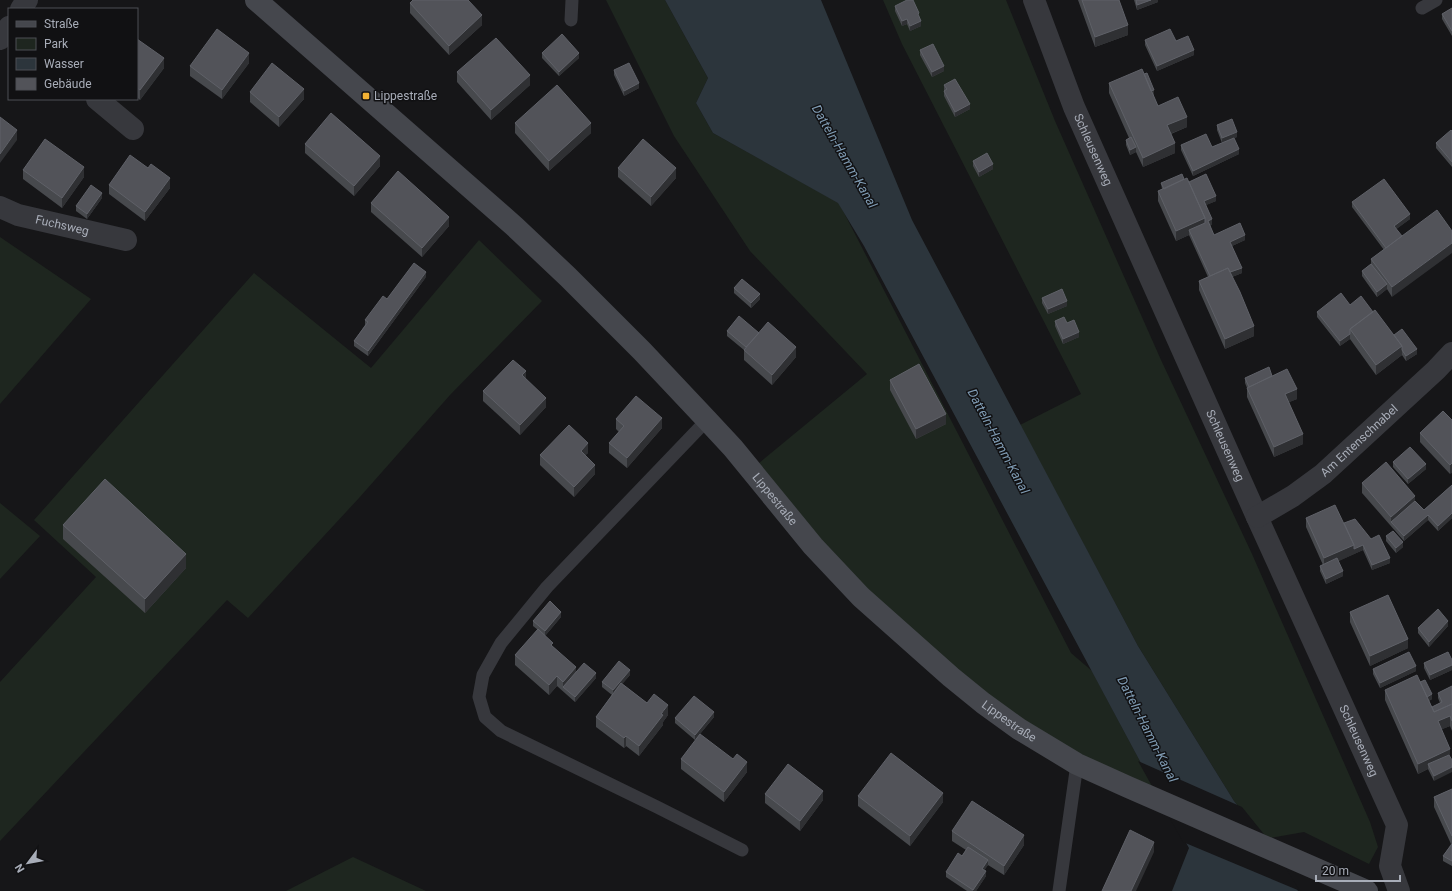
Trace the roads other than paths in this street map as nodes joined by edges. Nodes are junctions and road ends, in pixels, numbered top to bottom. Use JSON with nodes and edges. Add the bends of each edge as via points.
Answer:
{"nodes":[{"id":1,"x":256,"y":0,"type":"edge"},
{"id":2,"x":572,"y":0,"type":"edge"},
{"id":3,"x":1034,"y":0,"type":"edge"},
{"id":4,"x":1436,"y":0,"type":"edge"},
{"id":5,"x":1422,"y":8,"type":"dead end"},
{"id":6,"x":571,"y":20,"type":"dead end"},
{"id":7,"x":8,"y":28,"type":"edge"},
{"id":8,"x":0,"y":39,"type":"edge"},
{"id":9,"x":98,"y":100,"type":"edge"},
{"id":10,"x":133,"y":129,"type":"dead end"},
{"id":11,"x":0,"y":207,"type":"edge"},
{"id":12,"x":126,"y":240,"type":"dead end"},
{"id":13,"x":1452,"y":353,"type":"edge"},
{"id":14,"x":708,"y":420,"type":"junction"},
{"id":15,"x":1257,"y":517,"type":"junction"},
{"id":16,"x":1077,"y":764,"type":"junction"},
{"id":17,"x":742,"y":850,"type":"dead end"},
{"id":18,"x":1059,"y":891,"type":"edge"},
{"id":19,"x":1367,"y":891,"type":"edge"},
{"id":20,"x":1399,"y":891,"type":"edge"}],
"edges":[{"from":1,"to":14,"type":"main road","name":"Lippestraße","via":[[514,226],[621,330]]},
{"from":2,"to":6,"type":"lane"},
{"from":3,"to":15,"type":"street","name":"Schleusenweg","via":[[1074,107]]},
{"from":4,"to":5,"type":"lane"},
{"from":7,"to":8,"type":"street"},
{"from":9,"to":10,"type":"street"},
{"from":11,"to":12,"type":"street","name":"Fuchsweg","via":[[18,215]]},
{"from":13,"to":15,"type":"street","name":"Am Entenschnabel","via":[[1323,474],[1293,496]]},
{"from":14,"to":16,"type":"main road","name":"Lippestraße","via":[[813,546],[861,597],[984,703],[1019,729]]},
{"from":14,"to":17,"type":"lane","via":[[548,587],[501,643],[483,674],[480,697],[485,717],[501,730]]},
{"from":15,"to":20,"type":"street","name":"Schleusenweg","via":[[1397,825],[1390,866]]},
{"from":16,"to":18,"type":"lane"},
{"from":16,"to":19,"type":"main road","name":"Lippestraße"}]}
